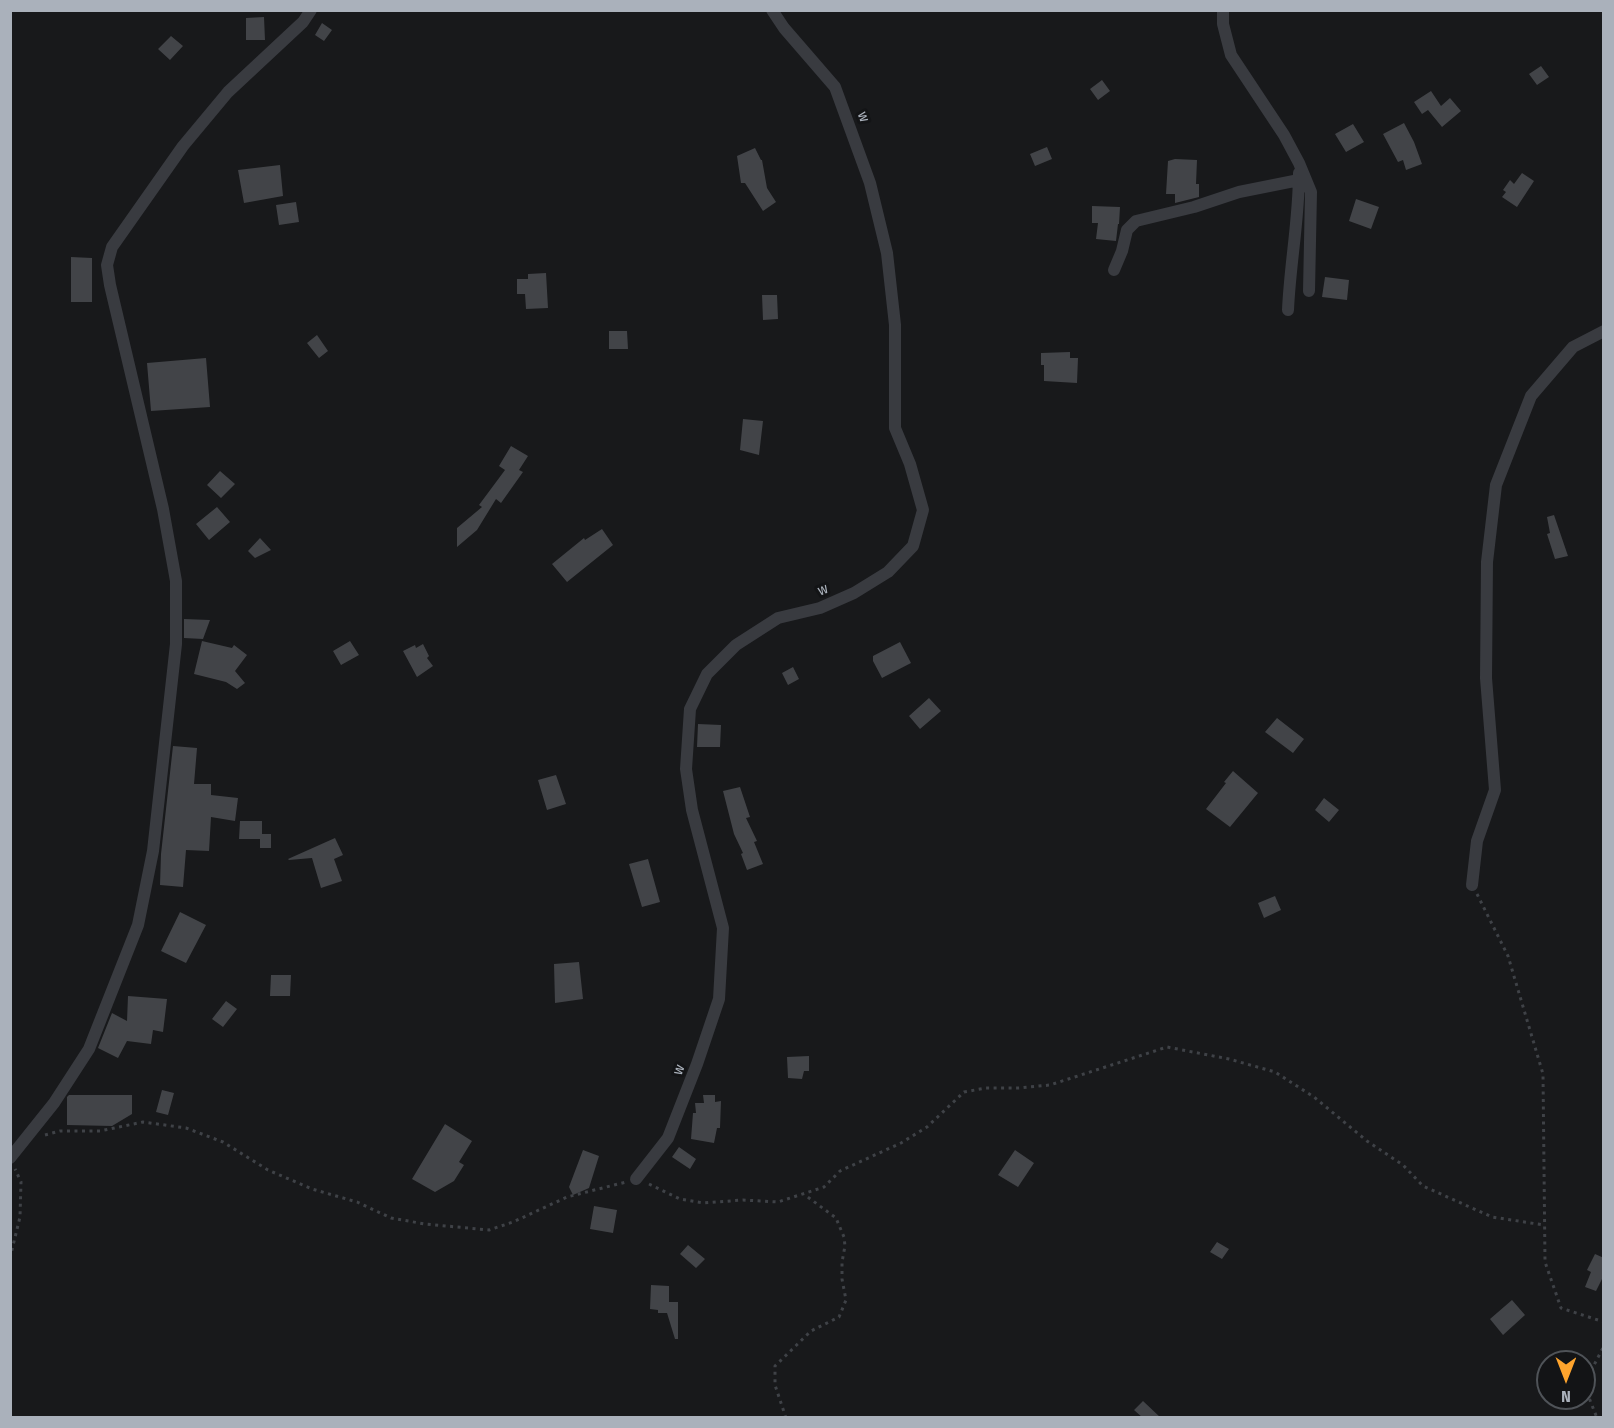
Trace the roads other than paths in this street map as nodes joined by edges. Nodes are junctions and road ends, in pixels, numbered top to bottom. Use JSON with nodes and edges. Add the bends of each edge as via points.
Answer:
{"nodes":[{"id":1,"x":311,"y":10,"type":"edge"},
{"id":2,"x":772,"y":10,"type":"edge"},
{"id":3,"x":1223,"y":10,"type":"edge"},
{"id":4,"x":1299,"y":163,"type":"junction"},
{"id":5,"x":1299,"y":180,"type":"junction"},
{"id":6,"x":1114,"y":270,"type":"dead end"},
{"id":7,"x":1309,"y":291,"type":"dead end"},
{"id":8,"x":1288,"y":310,"type":"dead end"},
{"id":9,"x":1604,"y":331,"type":"edge"},
{"id":10,"x":1472,"y":885,"type":"road end"},
{"id":11,"x":12,"y":1162,"type":"edge"},
{"id":12,"x":636,"y":1179,"type":"road end"}],
"edges":[{"from":1,"to":11,"type":"street","via":[[228,92],[183,146],[112,247],[107,265],[163,509],[176,581],[176,644],[153,851],[138,925],[89,1049]]},
{"from":2,"to":12,"type":"street","name":"w","via":[[835,87],[870,183],[887,253],[895,325],[895,428],[923,510],[914,546],[888,572],[829,604],[778,618],[736,645],[707,674],[690,709],[686,769],[692,810],[723,928],[719,999],[668,1138]]},
{"from":3,"to":4,"type":"street","via":[[1230,55]]},
{"from":4,"to":5,"type":"street"},
{"from":4,"to":7,"type":"street","via":[[1311,192]]},
{"from":5,"to":6,"type":"street","via":[[1136,221],[1126,230]]},
{"from":5,"to":8,"type":"street"},
{"from":9,"to":10,"type":"street","via":[[1573,347],[1531,396],[1496,485],[1487,562],[1486,678],[1495,790],[1477,841]]}]}
